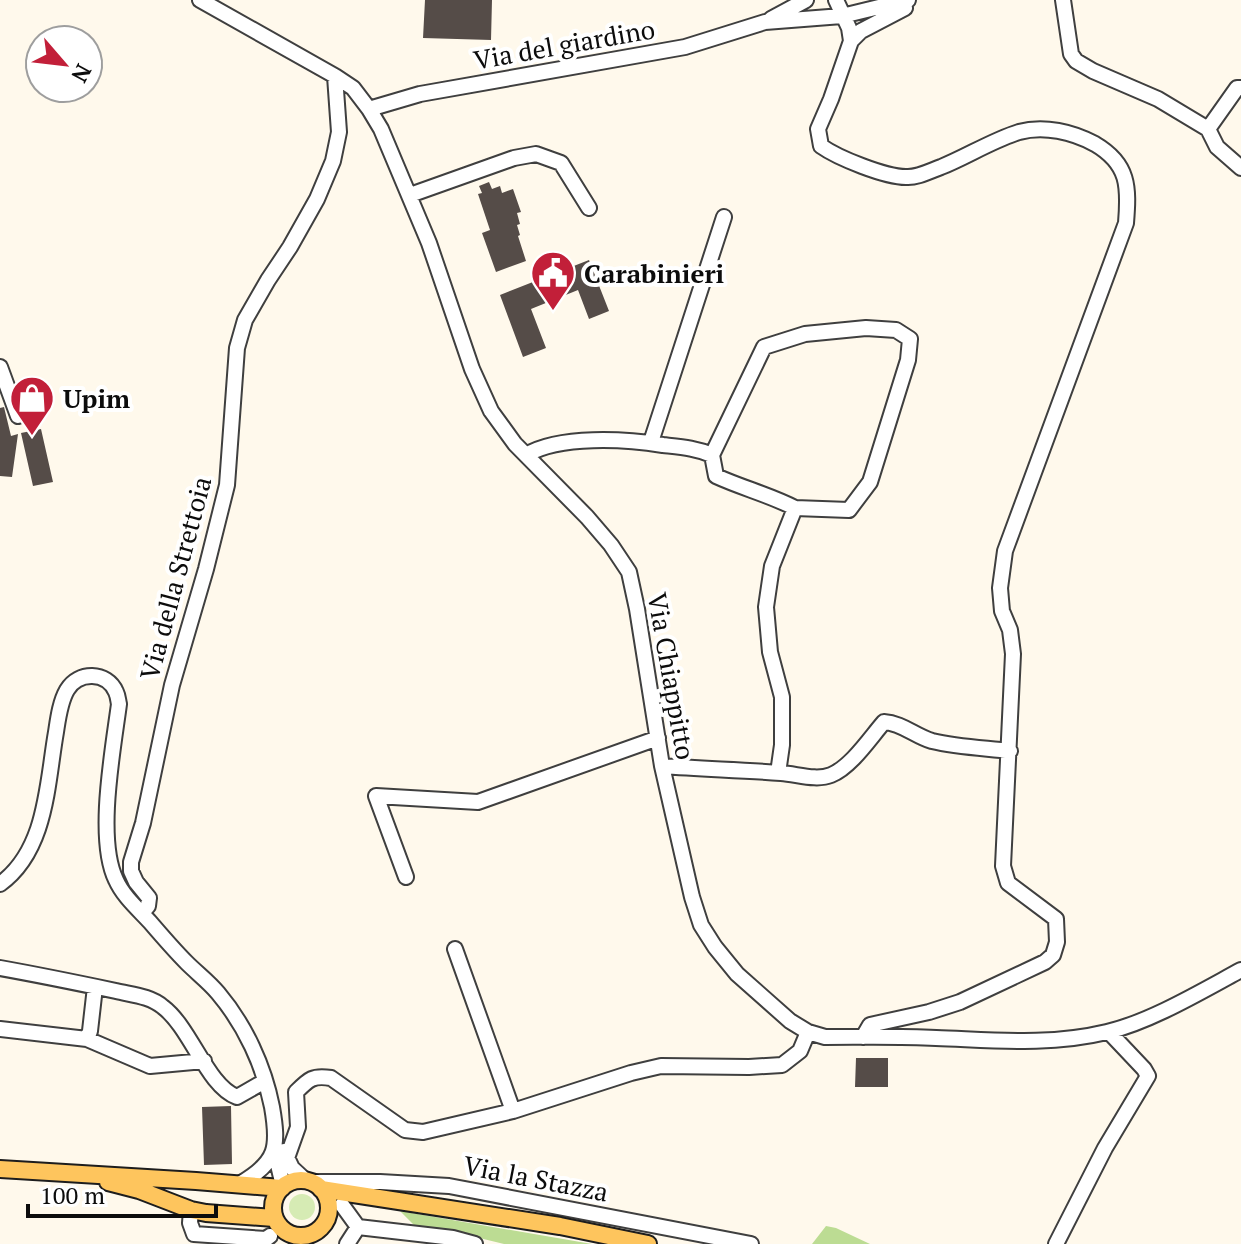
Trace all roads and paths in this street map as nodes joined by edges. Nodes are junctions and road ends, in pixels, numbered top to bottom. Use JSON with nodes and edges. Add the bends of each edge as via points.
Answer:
{"nodes":[{"id":1,"x":200,"y":0,"type":"edge"},
{"id":2,"x":806,"y":0,"type":"edge"},
{"id":3,"x":836,"y":0,"type":"edge"},
{"id":4,"x":910,"y":0,"type":"edge"},
{"id":5,"x":1063,"y":0,"type":"edge"},
{"id":6,"x":842,"y":16,"type":"junction"},
{"id":7,"x":765,"y":22,"type":"junction"},
{"id":8,"x":851,"y":41,"type":"junction"},
{"id":9,"x":335,"y":76,"type":"junction"},
{"id":10,"x":1241,"y":88,"type":"edge"},
{"id":11,"x":369,"y":109,"type":"junction"},
{"id":12,"x":1208,"y":129,"type":"junction"},
{"id":13,"x":1241,"y":168,"type":"edge"},
{"id":14,"x":410,"y":195,"type":"junction"},
{"id":15,"x":589,"y":208,"type":"dead end"},
{"id":16,"x":724,"y":217,"type":"dead end"},
{"id":17,"x":0,"y":367,"type":"edge"},
{"id":18,"x":18,"y":416,"type":"dead end"},
{"id":19,"x":651,"y":442,"type":"junction"},
{"id":20,"x":526,"y":455,"type":"junction"},
{"id":21,"x":712,"y":455,"type":"junction"},
{"id":22,"x":795,"y":508,"type":"junction"},
{"id":23,"x":658,"y":738,"type":"junction"},
{"id":24,"x":1010,"y":751,"type":"junction"},
{"id":25,"x":662,"y":766,"type":"junction"},
{"id":26,"x":778,"y":773,"type":"junction"},
{"id":27,"x":406,"y":877,"type":"dead end"},
{"id":28,"x":0,"y":884,"type":"edge"},
{"id":29,"x":142,"y":913,"type":"junction"},
{"id":30,"x":455,"y":949,"type":"dead end"},
{"id":31,"x":0,"y":968,"type":"edge"},
{"id":32,"x":1241,"y":970,"type":"edge"},
{"id":33,"x":95,"y":987,"type":"junction"},
{"id":34,"x":0,"y":1029,"type":"edge"},
{"id":35,"x":808,"y":1032,"type":"junction"},
{"id":36,"x":1109,"y":1032,"type":"junction"},
{"id":37,"x":863,"y":1037,"type":"junction"},
{"id":38,"x":87,"y":1039,"type":"junction"},
{"id":39,"x":204,"y":1061,"type":"junction"},
{"id":40,"x":265,"y":1081,"type":"junction"},
{"id":41,"x":513,"y":1111,"type":"junction"},
{"id":42,"x":275,"y":1142,"type":"junction"},
{"id":43,"x":287,"y":1158,"type":"junction"},
{"id":44,"x":0,"y":1169,"type":"edge"},
{"id":45,"x":196,"y":1181,"type":"junction"},
{"id":46,"x":241,"y":1183,"type":"junction"},
{"id":47,"x":140,"y":1184,"type":"junction"},
{"id":48,"x":312,"y":1184,"type":"junction"},
{"id":49,"x":283,"y":1187,"type":"junction"},
{"id":50,"x":373,"y":1198,"type":"junction"},
{"id":51,"x":342,"y":1205,"type":"junction"},
{"id":52,"x":191,"y":1210,"type":"junction"},
{"id":53,"x":274,"y":1218,"type":"junction"},
{"id":54,"x":327,"y":1218,"type":"junction"},
{"id":55,"x":358,"y":1227,"type":"junction"},
{"id":56,"x":270,"y":1236,"type":"dead end"},
{"id":57,"x":347,"y":1244,"type":"edge"},
{"id":58,"x":475,"y":1244,"type":"edge"},
{"id":59,"x":648,"y":1244,"type":"edge"},
{"id":60,"x":751,"y":1244,"type":"edge"},
{"id":61,"x":1056,"y":1244,"type":"edge"}],
"edges":[{"from":1,"to":9,"type":"street","name":"Via Chiappitto"},
{"from":2,"to":7,"type":"street"},
{"from":3,"to":6,"type":"street"},
{"from":4,"to":6,"type":"street","name":"Via del giardino"},
{"from":4,"to":8,"type":"street"},
{"from":5,"to":12,"type":"street","via":[[1076,61]]},
{"from":6,"to":7,"type":"street","name":"Via del giardino"},
{"from":6,"to":8,"type":"street"},
{"from":7,"to":11,"type":"street","name":"Via del giardino","via":[[685,47],[420,94]]},
{"from":8,"to":24,"type":"street","via":[[818,129],[821,146],[834,155],[906,177],[1020,132],[1050,129],[1082,137],[1124,170],[1126,223],[1005,551],[1000,588],[1013,654]]},
{"from":9,"to":11,"type":"street","name":"Via Chiappitto"},
{"from":9,"to":29,"type":"street","name":"Via della Strettoia","via":[[339,132],[333,161],[317,199],[245,320],[237,348],[227,485],[131,862],[136,882],[149,898]]},
{"from":10,"to":12,"type":"street"},
{"from":11,"to":14,"type":"street","name":"Via Chiappitto"},
{"from":12,"to":13,"type":"street","via":[[1217,147]]},
{"from":14,"to":15,"type":"street","via":[[536,154],[561,163]]},
{"from":14,"to":20,"type":"street","name":"Via Chiappitto","via":[[472,369],[491,411]]},
{"from":16,"to":19,"type":"street"},
{"from":17,"to":18,"type":"street"},
{"from":19,"to":20,"type":"street","via":[[575,442],[539,447]]},
{"from":19,"to":21,"type":"street"},
{"from":20,"to":23,"type":"street","name":"Via Chiappitto","via":[[587,517],[629,572]]},
{"from":21,"to":22,"type":"street","via":[[716,476]]},
{"from":21,"to":22,"type":"street","via":[[764,347],[805,334],[866,328],[896,330],[910,339],[870,482],[849,510]]},
{"from":22,"to":26,"type":"street","via":[[772,566],[766,607],[782,697]]},
{"from":23,"to":25,"type":"street","name":"Via Chiappitto"},
{"from":23,"to":27,"type":"street","via":[[478,802],[376,796]]},
{"from":24,"to":26,"type":"street","via":[[944,744],[884,722],[831,775]]},
{"from":24,"to":37,"type":"street","via":[[1003,866],[1008,883],[1056,919],[1053,955],[960,1002],[870,1025]]},
{"from":25,"to":26,"type":"street"},
{"from":25,"to":35,"type":"street","name":"Via Chiappitto","via":[[701,925],[737,974]]},
{"from":28,"to":29,"type":"street","via":[[26,856],[40,823],[67,689],[85,676],[98,676],[116,691],[119,704],[107,803],[111,864],[121,890]]},
{"from":29,"to":40,"type":"street","via":[[237,1018]]},
{"from":30,"to":41,"type":"street"},
{"from":31,"to":33,"type":"street"},
{"from":32,"to":36,"type":"street","name":"Via Chiappitto"},
{"from":33,"to":38,"type":"street"},
{"from":33,"to":39,"type":"street","via":[[153,1000],[183,1027]]},
{"from":34,"to":38,"type":"street"},
{"from":35,"to":37,"type":"street","name":"Via Chiappitto"},
{"from":35,"to":41,"type":"street","via":[[800,1051],[782,1065],[661,1066]]},
{"from":36,"to":37,"type":"street","name":"Via Chiappitto","via":[[1033,1042]]},
{"from":36,"to":61,"type":"street","via":[[1148,1076]]},
{"from":38,"to":39,"type":"street","via":[[150,1066]]},
{"from":39,"to":40,"type":"street","via":[[227,1093],[237,1097]]},
{"from":40,"to":42,"type":"street"},
{"from":41,"to":43,"type":"street","via":[[417,1133],[331,1078],[318,1076],[296,1092],[298,1127]]},
{"from":42,"to":43,"type":"street"},
{"from":42,"to":46,"type":"street","via":[[263,1168]]},
{"from":42,"to":49,"type":"street"},
{"from":43,"to":48,"type":"street"},
{"from":44,"to":47,"type":"main road"},
{"from":45,"to":46,"type":"main road"},
{"from":45,"to":47,"type":"main road"},
{"from":45,"to":52,"type":"main road"},
{"from":46,"to":49,"type":"main road"},
{"from":47,"to":52,"type":"main road"},
{"from":48,"to":49,"type":"main road","via":[[292,1182]]},
{"from":48,"to":50,"type":"main road"},
{"from":48,"to":54,"type":"main road","via":[[327,1199]]},
{"from":48,"to":60,"type":"street","name":"Via la Stazza","via":[[449,1186]]},
{"from":49,"to":53,"type":"main road","via":[[274,1198]]},
{"from":50,"to":51,"type":"main road"},
{"from":50,"to":59,"type":"main road"},
{"from":51,"to":54,"type":"main road"},
{"from":51,"to":55,"type":"street"},
{"from":52,"to":53,"type":"main road"},
{"from":52,"to":56,"type":"street","via":[[194,1234]]},
{"from":53,"to":54,"type":"main road","via":[[284,1231],[300,1236],[317,1231]]},
{"from":55,"to":57,"type":"street"},
{"from":55,"to":58,"type":"street"}]}
